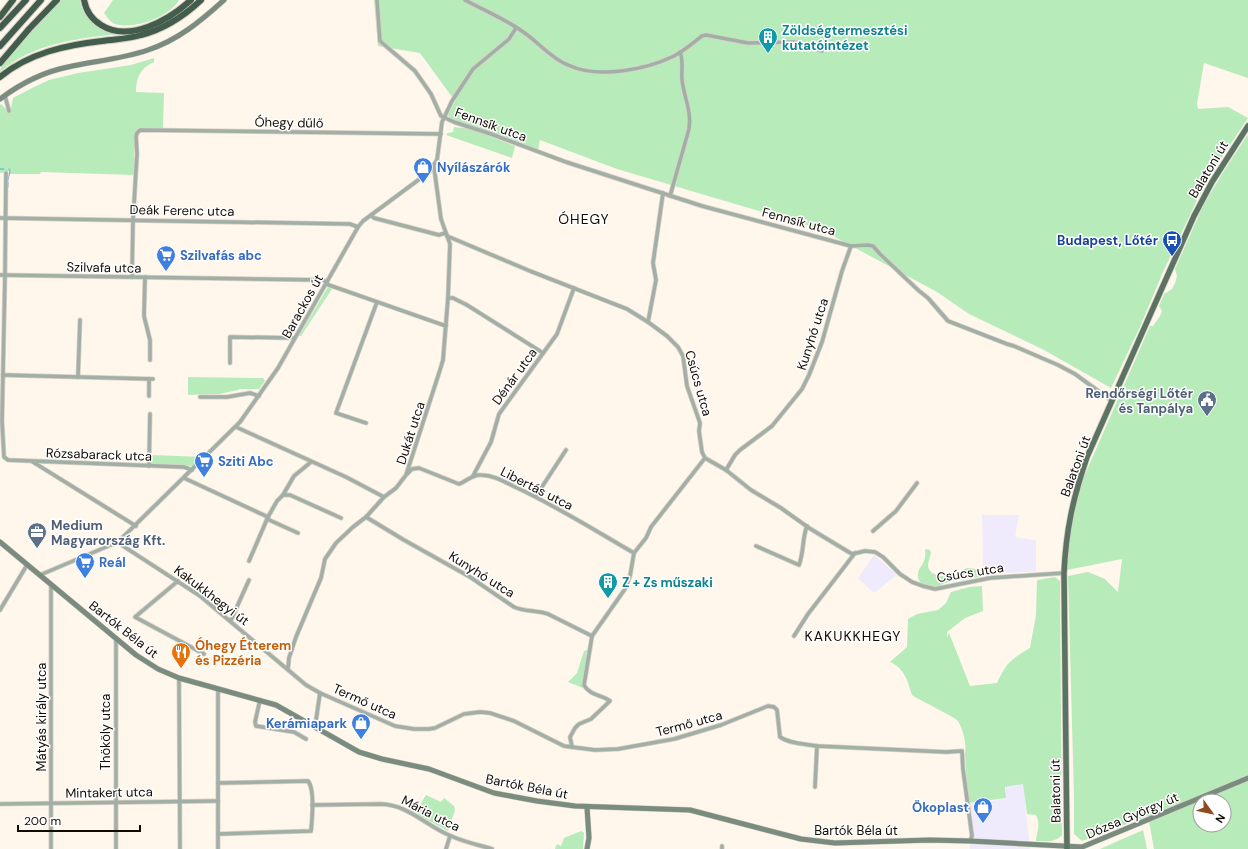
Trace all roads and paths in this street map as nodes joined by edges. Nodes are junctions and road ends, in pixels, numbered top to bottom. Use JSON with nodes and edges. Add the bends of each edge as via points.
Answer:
{"nodes":[{"id":1,"x":13,"y":0,"type":"edge"},
{"id":2,"x":26,"y":0,"type":"edge"},
{"id":3,"x":41,"y":0,"type":"edge"},
{"id":4,"x":57,"y":0,"type":"edge"},
{"id":5,"x":84,"y":0,"type":"edge"},
{"id":6,"x":191,"y":0,"type":"edge"},
{"id":7,"x":201,"y":0,"type":"edge"},
{"id":8,"x":224,"y":0,"type":"edge"},
{"id":9,"x":377,"y":0,"type":"edge"},
{"id":10,"x":465,"y":0,"type":"edge"},
{"id":11,"x":0,"y":17,"type":"edge"},
{"id":12,"x":0,"y":28,"type":"edge"},
{"id":13,"x":516,"y":28,"type":"junction"},
{"id":14,"x":0,"y":46,"type":"edge"},
{"id":15,"x":822,"y":51,"type":"dead end"},
{"id":16,"x":680,"y":52,"type":"junction"},
{"id":17,"x":0,"y":63,"type":"edge"},
{"id":18,"x":2,"y":76,"type":"edge"},
{"id":19,"x":2,"y":98,"type":"edge"},
{"id":20,"x":9,"y":111,"type":"dead end"},
{"id":21,"x":444,"y":117,"type":"junction"},
{"id":22,"x":1248,"y":126,"type":"edge"},
{"id":23,"x":441,"y":134,"type":"junction"},
{"id":24,"x":434,"y":167,"type":"junction"},
{"id":25,"x":6,"y":173,"type":"dead end"},
{"id":26,"x":663,"y":193,"type":"junction"},
{"id":27,"x":670,"y":196,"type":"junction"},
{"id":28,"x":371,"y":215,"type":"junction"},
{"id":29,"x":0,"y":218,"type":"edge"},
{"id":30,"x":5,"y":218,"type":"junction"},
{"id":31,"x":133,"y":220,"type":"junction"},
{"id":32,"x":358,"y":227,"type":"junction"},
{"id":33,"x":446,"y":234,"type":"junction"},
{"id":34,"x":851,"y":246,"type":"junction"},
{"id":35,"x":0,"y":275,"type":"edge"},
{"id":36,"x":5,"y":275,"type":"junction"},
{"id":37,"x":132,"y":277,"type":"junction"},
{"id":38,"x":145,"y":278,"type":"junction"},
{"id":39,"x":326,"y":283,"type":"junction"},
{"id":40,"x":574,"y":288,"type":"junction"},
{"id":41,"x":448,"y":298,"type":"junction"},
{"id":42,"x":377,"y":302,"type":"junction"},
{"id":43,"x":80,"y":320,"type":"dead end"},
{"id":44,"x":648,"y":322,"type":"junction"},
{"id":45,"x":446,"y":326,"type":"junction"},
{"id":46,"x":296,"y":338,"type":"junction"},
{"id":47,"x":543,"y":353,"type":"junction"},
{"id":48,"x":150,"y":360,"type":"dead end"},
{"id":49,"x":230,"y":363,"type":"dead end"},
{"id":50,"x":4,"y":375,"type":"junction"},
{"id":51,"x":78,"y":377,"type":"junction"},
{"id":52,"x":149,"y":379,"type":"junction"},
{"id":53,"x":153,"y":379,"type":"dead end"},
{"id":54,"x":148,"y":396,"type":"dead end"},
{"id":55,"x":259,"y":396,"type":"junction"},
{"id":56,"x":200,"y":397,"type":"dead end"},
{"id":57,"x":1112,"y":401,"type":"junction"},
{"id":58,"x":150,"y":414,"type":"dead end"},
{"id":59,"x":366,"y":423,"type":"dead end"},
{"id":60,"x":236,"y":427,"type":"junction"},
{"id":61,"x":566,"y":450,"type":"dead end"},
{"id":62,"x":2,"y":454,"type":"edge"},
{"id":63,"x":705,"y":458,"type":"junction"},
{"id":64,"x":32,"y":461,"type":"junction"},
{"id":65,"x":311,"y":462,"type":"junction"},
{"id":66,"x":149,"y":466,"type":"junction"},
{"id":67,"x":192,"y":470,"type":"junction"},
{"id":68,"x":726,"y":470,"type":"junction"},
{"id":69,"x":406,"y":475,"type":"junction"},
{"id":70,"x":473,"y":476,"type":"junction"},
{"id":71,"x":184,"y":478,"type":"junction"},
{"id":72,"x":917,"y":482,"type":"dead end"},
{"id":73,"x":283,"y":495,"type":"junction"},
{"id":74,"x":536,"y":496,"type":"junction"},
{"id":75,"x":384,"y":497,"type":"junction"},
{"id":76,"x":366,"y":517,"type":"junction"},
{"id":77,"x":267,"y":518,"type":"junction"},
{"id":78,"x":341,"y":518,"type":"dead end"},
{"id":79,"x":136,"y":526,"type":"junction"},
{"id":80,"x":807,"y":526,"type":"junction"},
{"id":81,"x":872,"y":531,"type":"dead end"},
{"id":82,"x":298,"y":533,"type":"dead end"},
{"id":83,"x":118,"y":541,"type":"junction"},
{"id":84,"x":0,"y":542,"type":"edge"},
{"id":85,"x":756,"y":546,"type":"dead end"},
{"id":86,"x":634,"y":553,"type":"junction"},
{"id":87,"x":856,"y":553,"type":"junction"},
{"id":88,"x":249,"y":561,"type":"dead end"},
{"id":89,"x":27,"y":565,"type":"junction"},
{"id":90,"x":1064,"y":573,"type":"junction"},
{"id":91,"x":40,"y":576,"type":"junction"},
{"id":92,"x":249,"y":580,"type":"dead end"},
{"id":93,"x":178,"y":581,"type":"junction"},
{"id":94,"x":51,"y":585,"type":"junction"},
{"id":95,"x":0,"y":610,"type":"edge"},
{"id":96,"x":230,"y":620,"type":"junction"},
{"id":97,"x":592,"y":636,"type":"junction"},
{"id":98,"x":794,"y":636,"type":"dead end"},
{"id":99,"x":116,"y":639,"type":"junction"},
{"id":100,"x":204,"y":654,"type":"dead end"},
{"id":101,"x":288,"y":669,"type":"junction"},
{"id":102,"x":179,"y":678,"type":"junction"},
{"id":103,"x":218,"y":689,"type":"junction"},
{"id":104,"x":320,"y":693,"type":"junction"},
{"id":105,"x":260,"y":700,"type":"junction"},
{"id":106,"x":315,"y":727,"type":"junction"},
{"id":107,"x":306,"y":739,"type":"dead end"},
{"id":108,"x":817,"y":746,"type":"junction"},
{"id":109,"x":572,"y":748,"type":"junction"},
{"id":110,"x":1248,"y":778,"type":"edge"},
{"id":111,"x":218,"y":783,"type":"junction"},
{"id":112,"x":814,"y":787,"type":"dead end"},
{"id":113,"x":218,"y":801,"type":"junction"},
{"id":114,"x":115,"y":802,"type":"junction"},
{"id":115,"x":180,"y":802,"type":"junction"},
{"id":116,"x":52,"y":803,"type":"junction"},
{"id":117,"x":0,"y":804,"type":"edge"},
{"id":118,"x":312,"y":806,"type":"junction"},
{"id":119,"x":587,"y":807,"type":"junction"},
{"id":120,"x":218,"y":834,"type":"junction"},
{"id":121,"x":450,"y":836,"type":"junction"},
{"id":122,"x":970,"y":841,"type":"junction"},
{"id":123,"x":1030,"y":847,"type":"edge"},
{"id":124,"x":1052,"y":848,"type":"edge"},
{"id":125,"x":1067,"y":848,"type":"edge"},
{"id":126,"x":1081,"y":848,"type":"edge"},
{"id":127,"x":51,"y":849,"type":"edge"},
{"id":128,"x":116,"y":849,"type":"edge"},
{"id":129,"x":180,"y":849,"type":"edge"},
{"id":130,"x":218,"y":849,"type":"edge"},
{"id":131,"x":446,"y":849,"type":"edge"},
{"id":132,"x":492,"y":849,"type":"edge"},
{"id":133,"x":587,"y":849,"type":"edge"}],
"edges":[{"from":1,"to":11,"type":"highway"},
{"from":2,"to":12,"type":"highway"},
{"from":3,"to":14,"type":"highway"},
{"from":4,"to":17,"type":"highway"},
{"from":5,"to":6,"type":"highway","via":[[87,11],[96,22],[108,29],[123,32],[158,22]]},
{"from":7,"to":18,"type":"highway","via":[[180,17],[156,31],[140,36],[54,49]]},
{"from":8,"to":19,"type":"street","via":[[195,25],[163,44],[121,58],[58,70],[31,80]]},
{"from":9,"to":21,"type":"street","via":[[380,41],[418,75]]},
{"from":10,"to":13,"type":"street"},
{"from":13,"to":16,"type":"street","via":[[562,62],[590,72],[627,70],[656,63]]},
{"from":13,"to":21,"type":"street","via":[[509,39],[470,73]]},
{"from":15,"to":16,"type":"street","via":[[794,42],[748,42],[706,35]]},
{"from":16,"to":27,"type":"street","via":[[683,62],[682,80],[690,115]]},
{"from":19,"to":20,"type":"street"},
{"from":21,"to":23,"type":"street"},
{"from":21,"to":26,"type":"street","name":"Fennsík utca","via":[[566,162]]},
{"from":22,"to":57,"type":"main road","name":"Balatoni út","via":[[1221,165],[1199,205]]},
{"from":23,"to":24,"type":"street","via":[[438,160]]},
{"from":23,"to":31,"type":"street","name":"Óhegy dűlő","via":[[143,130],[138,132],[136,137]]},
{"from":24,"to":28,"type":"street","name":"Barackos út"},
{"from":24,"to":33,"type":"street","name":"Dukát utca"},
{"from":25,"to":30,"type":"street"},
{"from":26,"to":27,"type":"street","name":"Fennsík utca"},
{"from":26,"to":44,"type":"street","via":[[653,263],[656,280]]},
{"from":27,"to":34,"type":"street","name":"Fennsík utca"},
{"from":28,"to":32,"type":"street","name":"Barackos út"},
{"from":28,"to":33,"type":"street","name":"Csúcs utca","via":[[374,218],[439,235]]},
{"from":29,"to":30,"type":"street","name":"Deák Ferenc utca"},
{"from":30,"to":31,"type":"street","name":"Deák Ferenc utca"},
{"from":30,"to":36,"type":"street"},
{"from":31,"to":32,"type":"street","name":"Deák Ferenc utca","via":[[350,224]]},
{"from":31,"to":37,"type":"street"},
{"from":32,"to":39,"type":"street","name":"Barackos út"},
{"from":33,"to":40,"type":"street","name":"Csúcs utca"},
{"from":33,"to":41,"type":"street","name":"Dukát utca","via":[[450,244]]},
{"from":34,"to":57,"type":"street","name":"Fennsík utca","via":[[873,246],[928,298],[948,321],[1058,365]]},
{"from":34,"to":68,"type":"street","name":"Kunyhó utca","via":[[822,342],[802,389],[772,426],[735,455]]},
{"from":35,"to":36,"type":"street","name":"Szilvafa utca"},
{"from":36,"to":37,"type":"street","name":"Szilvafa utca"},
{"from":36,"to":50,"type":"street"},
{"from":37,"to":38,"type":"street","name":"Szilvafa utca"},
{"from":38,"to":39,"type":"street","name":"Szilvafa utca","via":[[315,280]]},
{"from":38,"to":48,"type":"street","via":[[144,316],[150,340]]},
{"from":39,"to":42,"type":"street","name":"Szilvafa utca"},
{"from":39,"to":46,"type":"street","name":"Barackos út"},
{"from":40,"to":44,"type":"street","name":"Csúcs utca","via":[[627,309]]},
{"from":40,"to":47,"type":"street","name":"Dénár utca","via":[[557,334]]},
{"from":41,"to":45,"type":"street","name":"Dukát utca"},
{"from":41,"to":47,"type":"street","via":[[468,305]]},
{"from":42,"to":45,"type":"street","name":"Szilvafa utca"},
{"from":42,"to":59,"type":"street","via":[[336,413]]},
{"from":43,"to":51,"type":"street"},
{"from":44,"to":63,"type":"street","name":"Csúcs utca","via":[[672,341],[683,356],[687,386],[700,422],[699,431]]},
{"from":45,"to":69,"type":"street","name":"Dukát utca","via":[[443,360]]},
{"from":46,"to":49,"type":"street","via":[[230,337]]},
{"from":46,"to":55,"type":"street","name":"Barackos út"},
{"from":47,"to":70,"type":"street","name":"Dénár utca","via":[[499,414],[492,442]]},
{"from":50,"to":51,"type":"street"},
{"from":50,"to":62,"type":"street"},
{"from":51,"to":52,"type":"street"},
{"from":52,"to":53,"type":"street"},
{"from":52,"to":54,"type":"street"},
{"from":55,"to":56,"type":"street","via":[[250,393],[227,397]]},
{"from":55,"to":60,"type":"street","name":"Barackos út"},
{"from":57,"to":90,"type":"main road","name":"Balatoni út","via":[[1077,487],[1065,544]]},
{"from":58,"to":66,"type":"street"},
{"from":60,"to":65,"type":"street"},
{"from":60,"to":67,"type":"street","name":"Barackos út"},
{"from":61,"to":74,"type":"street"},
{"from":62,"to":64,"type":"street","name":"Rózsabarack utca","via":[[5,459]]},
{"from":63,"to":68,"type":"street","name":"Csúcs utca"},
{"from":63,"to":86,"type":"street"},
{"from":64,"to":66,"type":"street","name":"Rózsabarack utca"},
{"from":64,"to":79,"type":"street"},
{"from":65,"to":73,"type":"street","via":[[294,476]]},
{"from":65,"to":75,"type":"street"},
{"from":66,"to":67,"type":"street","name":"Rózsabarack utca","via":[[184,467]]},
{"from":67,"to":71,"type":"street","name":"Barackos út"},
{"from":68,"to":80,"type":"street","name":"Csúcs utca","via":[[751,490]]},
{"from":69,"to":70,"type":"street","name":"Libertás utca","via":[[412,469],[419,468],[459,484]]},
{"from":69,"to":75,"type":"street","name":"Dukát utca","via":[[396,488]]},
{"from":70,"to":74,"type":"street","name":"Libertás utca","via":[[491,476]]},
{"from":71,"to":77,"type":"street"},
{"from":71,"to":79,"type":"street","name":"Barackos út"},
{"from":72,"to":81,"type":"street","via":[[896,511]]},
{"from":73,"to":77,"type":"street"},
{"from":73,"to":78,"type":"street","via":[[290,495]]},
{"from":74,"to":86,"type":"street","name":"Libertás utca"},
{"from":75,"to":76,"type":"street","name":"Dukát utca"},
{"from":76,"to":97,"type":"street","name":"Kunyhó utca","via":[[470,577],[514,607],[548,614]]},
{"from":76,"to":101,"type":"street","name":"Dukát utca","via":[[336,543],[325,558],[321,578],[296,637]]},
{"from":77,"to":82,"type":"street"},
{"from":77,"to":88,"type":"street"},
{"from":79,"to":83,"type":"street","name":"Barackos út"},
{"from":80,"to":85,"type":"street","via":[[800,565]]},
{"from":80,"to":87,"type":"street","name":"Csúcs utca","via":[[852,554]]},
{"from":83,"to":91,"type":"street","name":"Barackos út"},
{"from":83,"to":93,"type":"street","name":"Kakukkhegyi út"},
{"from":84,"to":89,"type":"street","name":"Bartók Béla út"},
{"from":86,"to":97,"type":"street","via":[[625,589]]},
{"from":87,"to":90,"type":"street","name":"Csúcs utca","via":[[875,552],[912,582],[935,589],[990,578]]},
{"from":87,"to":98,"type":"street"},
{"from":89,"to":91,"type":"street","name":"Bartók Béla út"},
{"from":89,"to":95,"type":"street"},
{"from":90,"to":125,"type":"main road","name":"Balatoni út"},
{"from":91,"to":94,"type":"street","name":"Bartók Béla út"},
{"from":92,"to":96,"type":"street"},
{"from":93,"to":96,"type":"street","name":"Kakukkhegyi út"},
{"from":93,"to":100,"type":"street","via":[[135,617]]},
{"from":94,"to":99,"type":"street","name":"Bartók Béla út"},
{"from":94,"to":116,"type":"street","name":"Mátyás király utca"},
{"from":96,"to":101,"type":"street","name":"Kakukkhegyi út"},
{"from":97,"to":109,"type":"street","via":[[584,685],[587,690],[610,701],[591,719],[575,728],[570,737]]},
{"from":99,"to":102,"type":"street","name":"Bartók Béla út","via":[[150,664]]},
{"from":99,"to":114,"type":"street","name":"Thököly utca"},
{"from":101,"to":104,"type":"street","name":"Kakukkhegyi út"},
{"from":102,"to":103,"type":"street","name":"Bartók Béla út"},
{"from":102,"to":115,"type":"street"},
{"from":103,"to":105,"type":"street","name":"Bartók Béla út"},
{"from":103,"to":111,"type":"street"},
{"from":104,"to":106,"type":"street"},
{"from":104,"to":109,"type":"street","name":"Termő utca","via":[[395,726],[408,728],[435,728],[464,714],[490,713],[514,721]]},
{"from":105,"to":106,"type":"street","name":"Bartók Béla út","via":[[279,707]]},
{"from":105,"to":107,"type":"street","via":[[256,726],[294,732]]},
{"from":106,"to":119,"type":"street","name":"Bartók Béla út","via":[[359,752],[429,769],[494,793]]},
{"from":108,"to":109,"type":"street","name":"Termő utca","via":[[784,740],[780,736],[777,710],[768,706],[727,723],[674,739],[612,750]]},
{"from":108,"to":112,"type":"street"},
{"from":108,"to":122,"type":"street","name":"Termő utca","via":[[962,751],[972,836]]},
{"from":110,"to":126,"type":"street","name":"Dózsa György út"},
{"from":111,"to":113,"type":"street"},
{"from":111,"to":118,"type":"street","via":[[306,781],[310,783]]},
{"from":113,"to":115,"type":"street","name":"Mintakert utca"},
{"from":113,"to":120,"type":"street"},
{"from":114,"to":115,"type":"street","name":"Mintakert utca"},
{"from":114,"to":116,"type":"street","name":"Mintakert utca"},
{"from":114,"to":128,"type":"street","name":"Thököly utca"},
{"from":115,"to":129,"type":"street"},
{"from":116,"to":117,"type":"street","name":"Mintakert utca"},
{"from":116,"to":127,"type":"street","name":"Mátyás király utca"},
{"from":118,"to":120,"type":"street","via":[[312,832]]},
{"from":118,"to":121,"type":"street","name":"Mária utca","via":[[392,805],[402,808]]},
{"from":119,"to":122,"type":"street","name":"Bartók Béla út","via":[[690,810],[818,842]]},
{"from":119,"to":133,"type":"street"},
{"from":120,"to":130,"type":"street"},
{"from":121,"to":131,"type":"street"},
{"from":121,"to":132,"type":"street","name":"Mária utca"},
{"from":122,"to":123,"type":"street","name":"Bartók Béla út"},
{"from":123,"to":124,"type":"street","name":"Bartók Béla út"},
{"from":124,"to":125,"type":"street","name":"Bartók Béla út"},
{"from":125,"to":126,"type":"street","name":"Dózsa György út"}]}
